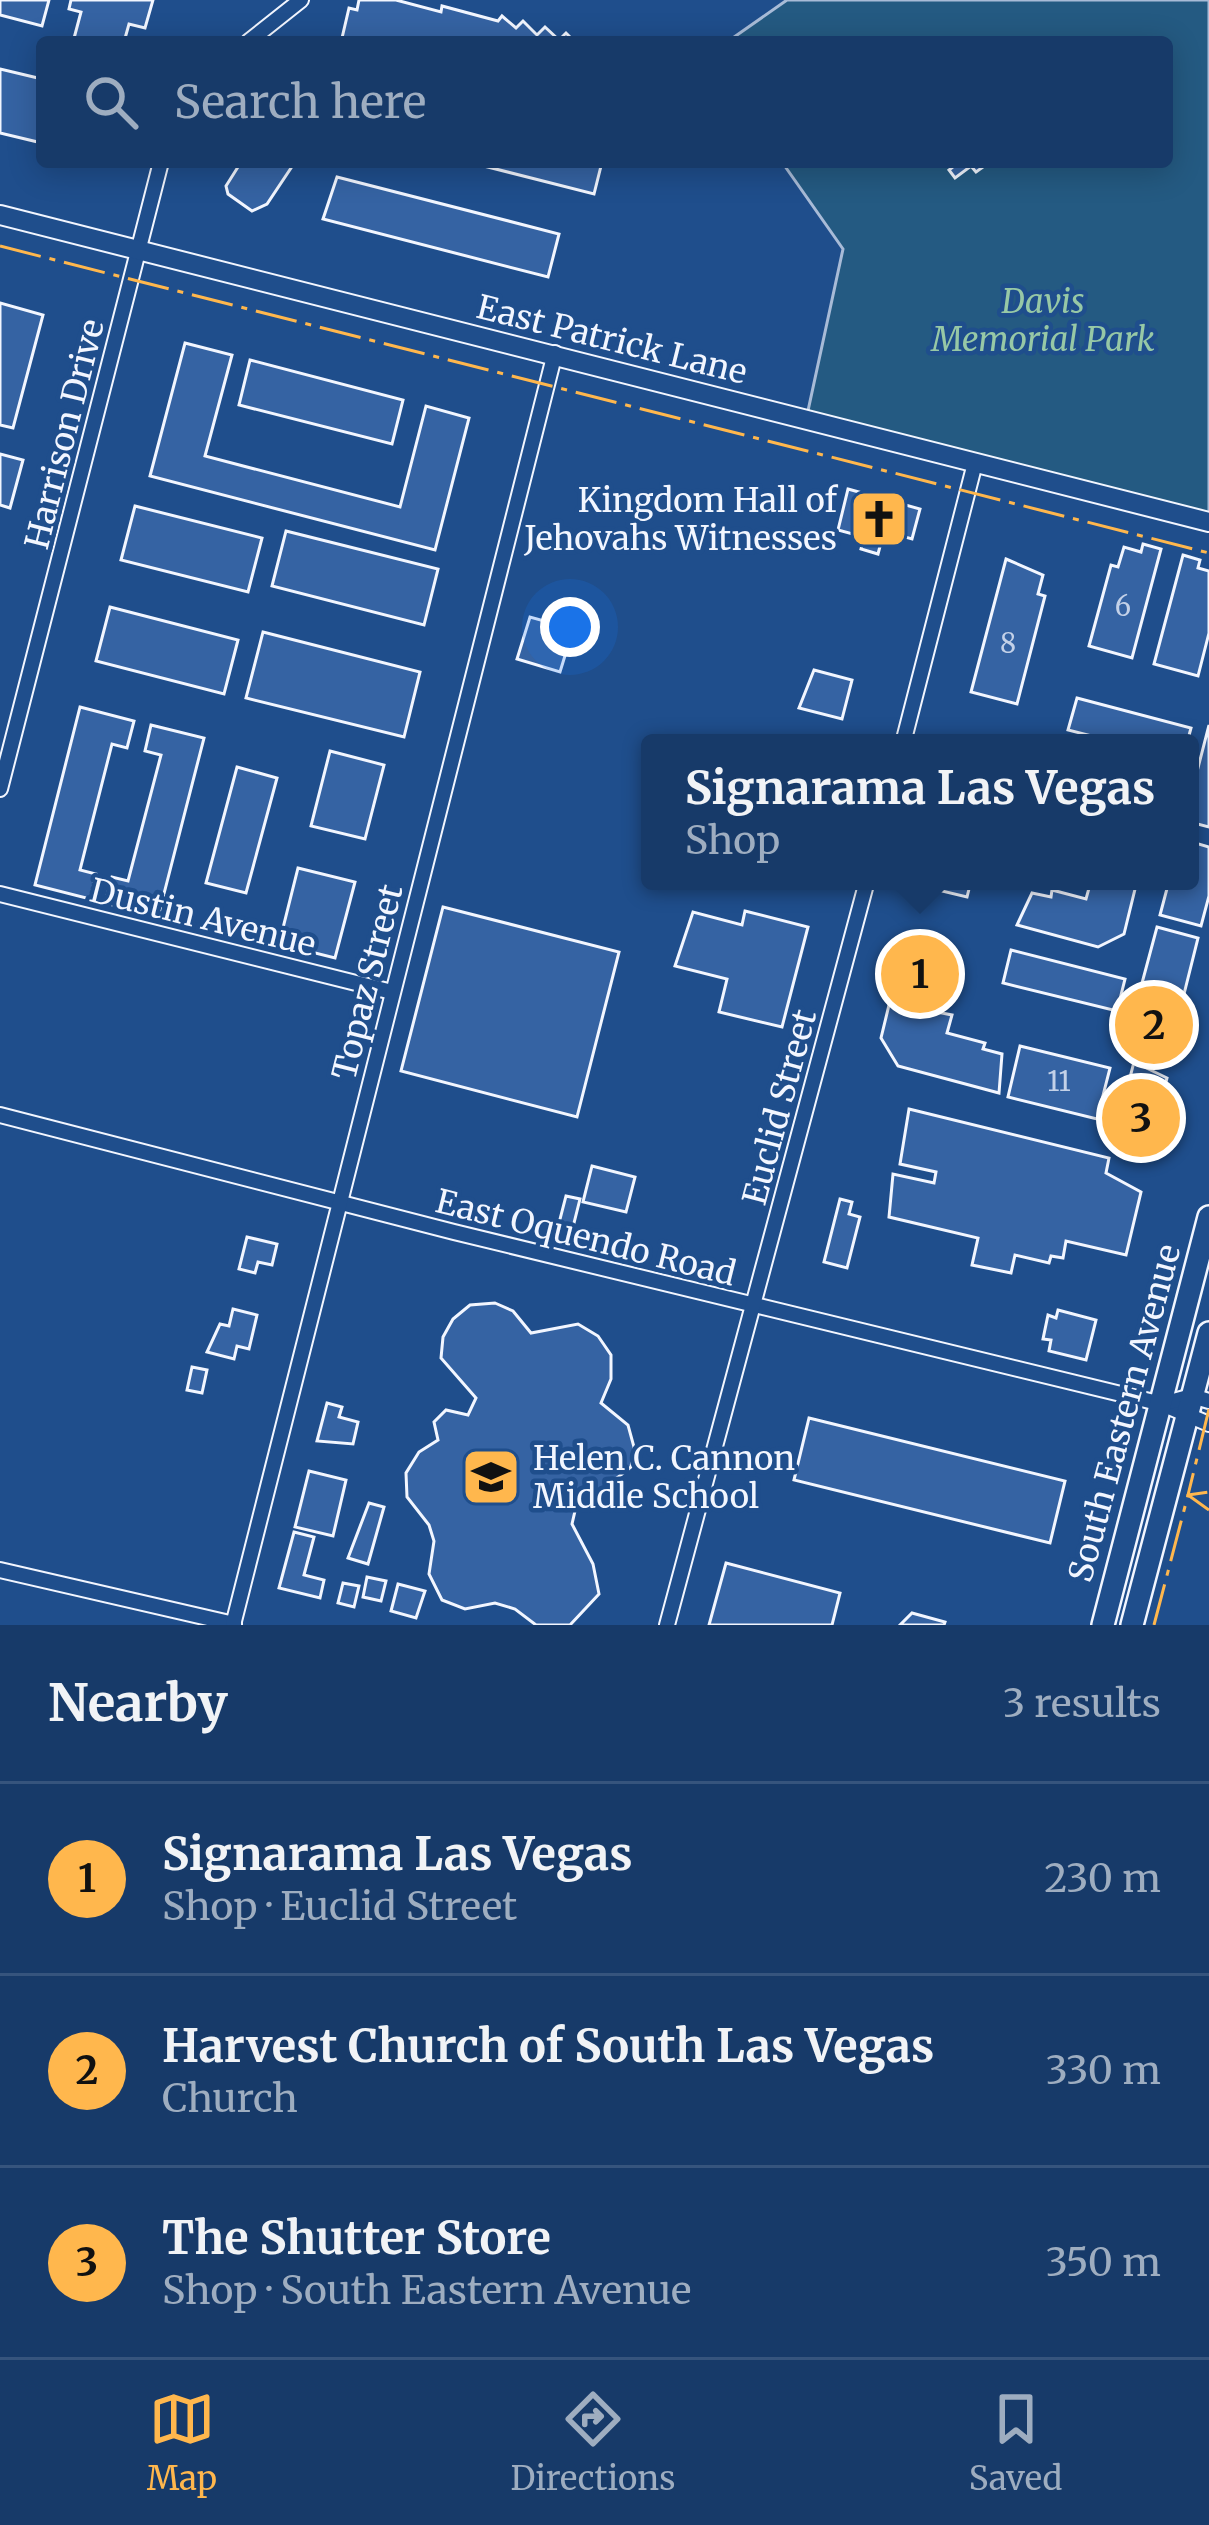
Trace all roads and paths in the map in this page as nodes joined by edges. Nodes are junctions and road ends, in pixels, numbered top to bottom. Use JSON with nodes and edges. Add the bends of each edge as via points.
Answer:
{"nodes":[{"id":1,"x":302,"y":0,"type":"edge"},
{"id":2,"x":256,"y":36,"type":"edge"},
{"id":3,"x":159,"y":168,"type":"edge"},
{"id":4,"x":0,"y":215,"type":"edge"},
{"id":5,"x":138,"y":250,"type":"junction"},
{"id":6,"x":555,"y":353,"type":"junction"},
{"id":7,"x":974,"y":467,"type":"junction"},
{"id":8,"x":1209,"y":522,"type":"edge"},
{"id":9,"x":905,"y":734,"type":"edge"},
{"id":10,"x":0,"y":789,"type":"edge"},
{"id":11,"x":865,"y":890,"type":"edge"},
{"id":12,"x":0,"y":894,"type":"edge"},
{"id":13,"x":392,"y":992,"type":"junction"},
{"id":14,"x":0,"y":1114,"type":"edge"},
{"id":15,"x":340,"y":1198,"type":"junction"},
{"id":16,"x":1209,"y":1217,"type":"edge"},
{"id":17,"x":753,"y":1306,"type":"junction"},
{"id":18,"x":1209,"y":1333,"type":"edge"},
{"id":19,"x":1162,"y":1404,"type":"junction"},
{"id":20,"x":1196,"y":1405,"type":"edge"},
{"id":21,"x":1209,"y":1424,"type":"edge"},
{"id":22,"x":0,"y":1570,"type":"edge"},
{"id":23,"x":233,"y":1624,"type":"edge"},
{"id":24,"x":667,"y":1625,"type":"edge"},
{"id":25,"x":1103,"y":1625,"type":"edge"},
{"id":26,"x":1132,"y":1625,"type":"edge"}],
"edges":[{"from":1,"to":2,"type":"street"},
{"from":3,"to":5,"type":"street","name":"Harrison Drive"},
{"from":4,"to":5,"type":"main road","name":"East Patrick Lane"},
{"from":5,"to":6,"type":"main road","name":"East Patrick Lane"},
{"from":5,"to":10,"type":"street","name":"Harrison Drive"},
{"from":6,"to":7,"type":"main road","name":"East Patrick Lane"},
{"from":6,"to":13,"type":"street","name":"Topaz Street"},
{"from":7,"to":8,"type":"main road","name":"East Patrick Lane"},
{"from":7,"to":9,"type":"street"},
{"from":11,"to":17,"type":"street","name":"Euclid Street"},
{"from":12,"to":13,"type":"street","name":"Dustin Avenue"},
{"from":13,"to":15,"type":"street","name":"Topaz Street"},
{"from":14,"to":15,"type":"street","name":"East Oquendo Road"},
{"from":15,"to":17,"type":"street","name":"East Oquendo Road"},
{"from":15,"to":23,"type":"street","name":"Topaz Street"},
{"from":16,"to":19,"type":"main road","name":"South Eastern Avenue"},
{"from":17,"to":19,"type":"street","name":"East Oquendo Road"},
{"from":17,"to":24,"type":"street","name":"Euclid Street"},
{"from":18,"to":20,"type":"main road","name":"South Eastern Avenue"},
{"from":19,"to":20,"type":"street","name":"East Oquendo Road"},
{"from":19,"to":25,"type":"main road","name":"South Eastern Avenue"},
{"from":20,"to":21,"type":"street","name":"East Oquendo Road"},
{"from":20,"to":26,"type":"main road","name":"South Eastern Avenue"},
{"from":22,"to":23,"type":"street"}]}
